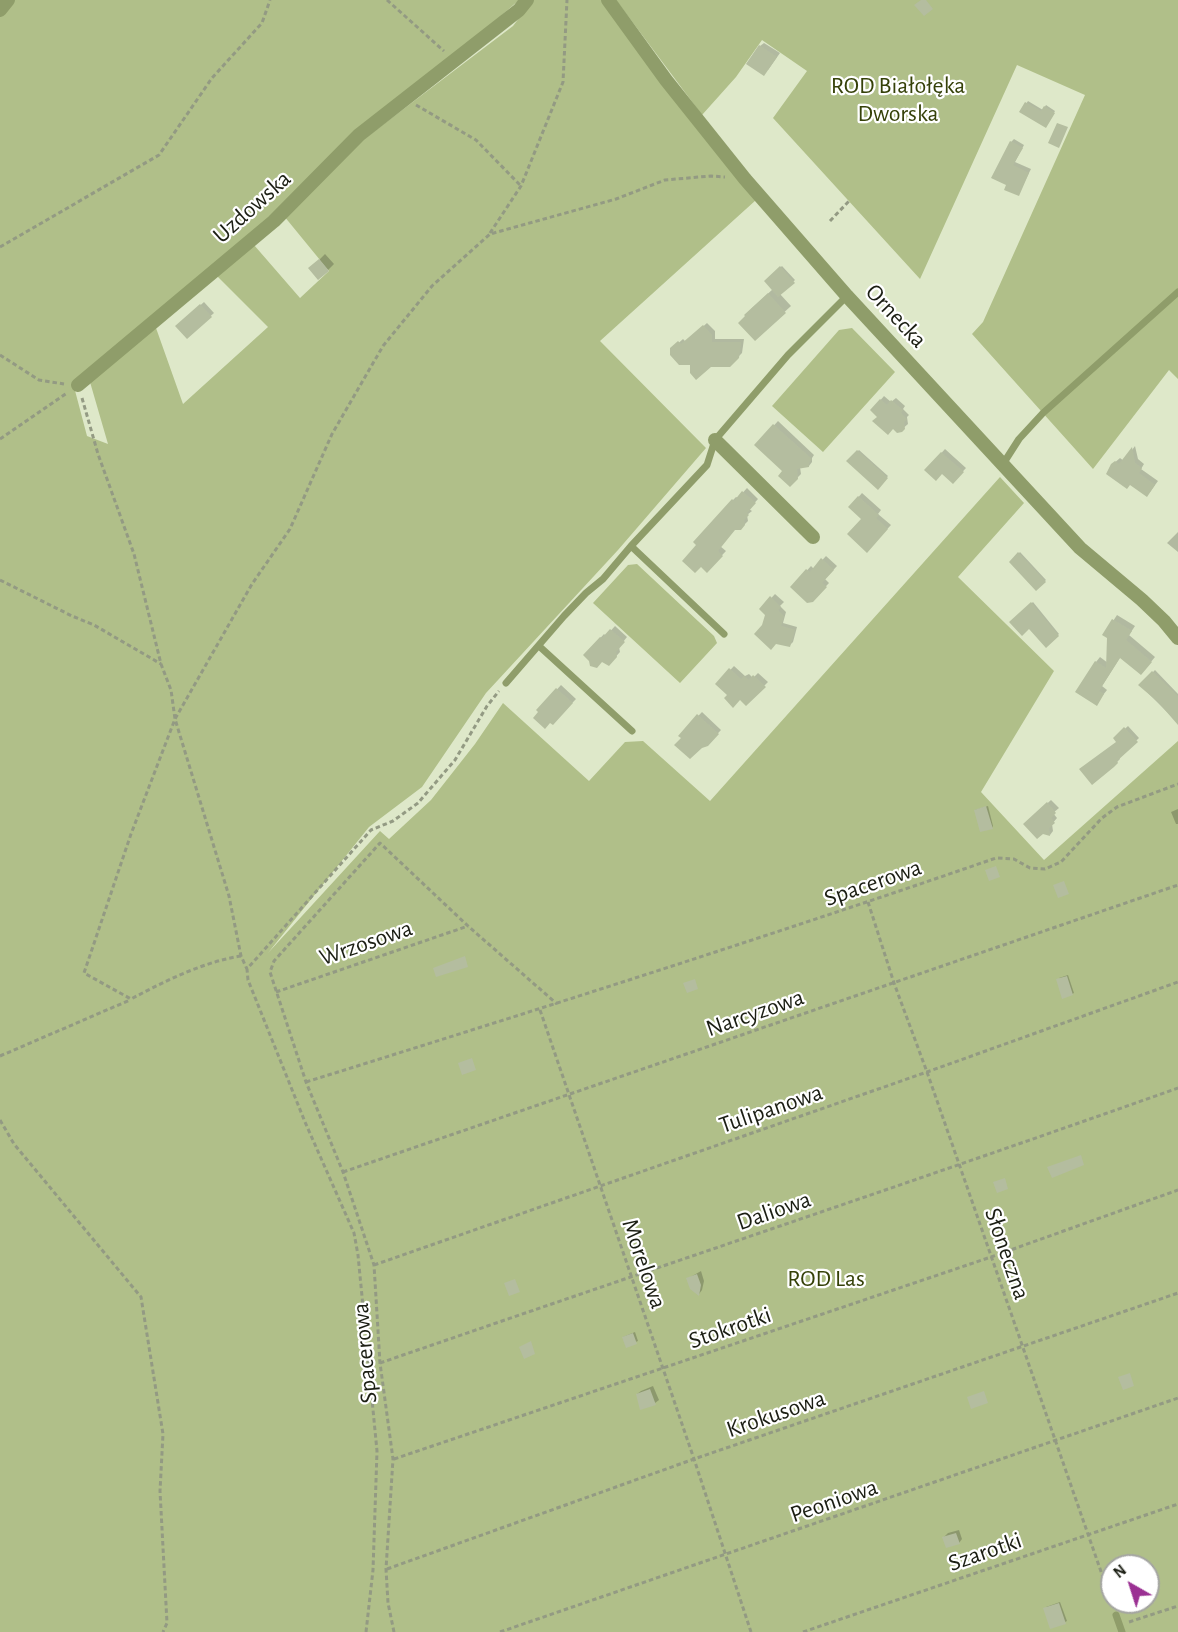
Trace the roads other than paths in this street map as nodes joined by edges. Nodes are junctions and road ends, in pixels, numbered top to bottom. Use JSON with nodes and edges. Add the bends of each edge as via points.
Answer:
{"nodes":[{"id":1,"x":8,"y":0,"type":"edge"},
{"id":2,"x":527,"y":0,"type":"edge"},
{"id":3,"x":608,"y":0,"type":"edge"},
{"id":4,"x":0,"y":10,"type":"edge"},
{"id":5,"x":1178,"y":292,"type":"edge"},
{"id":6,"x":847,"y":296,"type":"junction"},
{"id":7,"x":78,"y":385,"type":"road end"},
{"id":8,"x":715,"y":440,"type":"junction"},
{"id":9,"x":1003,"y":464,"type":"junction"},
{"id":10,"x":813,"y":537,"type":"dead end"},
{"id":11,"x":631,"y":546,"type":"junction"},
{"id":12,"x":724,"y":634,"type":"dead end"},
{"id":13,"x":1178,"y":638,"type":"edge"},
{"id":14,"x":539,"y":646,"type":"junction"},
{"id":15,"x":506,"y":683,"type":"road end"},
{"id":16,"x":632,"y":731,"type":"dead end"},
{"id":17,"x":1116,"y":1615,"type":"road end"},
{"id":18,"x":1121,"y":1629,"type":"edge"}],
"edges":[{"from":1,"to":4,"type":"street"},
{"from":2,"to":7,"type":"street","name":"Uzdowska","via":[[360,135],[274,220]]},
{"from":3,"to":6,"type":"street","name":"Ornecka","via":[[745,178]]},
{"from":5,"to":9,"type":"lane","via":[[1043,413]]},
{"from":6,"to":8,"type":"lane","via":[[788,355]]},
{"from":6,"to":9,"type":"street","name":"Ornecka"},
{"from":8,"to":10,"type":"street"},
{"from":8,"to":11,"type":"lane","via":[[707,465]]},
{"from":9,"to":13,"type":"street","name":"Ornecka","via":[[1080,548],[1142,600]]},
{"from":11,"to":12,"type":"lane"},
{"from":11,"to":14,"type":"lane"},
{"from":14,"to":15,"type":"lane"},
{"from":14,"to":16,"type":"lane"},
{"from":17,"to":18,"type":"lane"}]}
